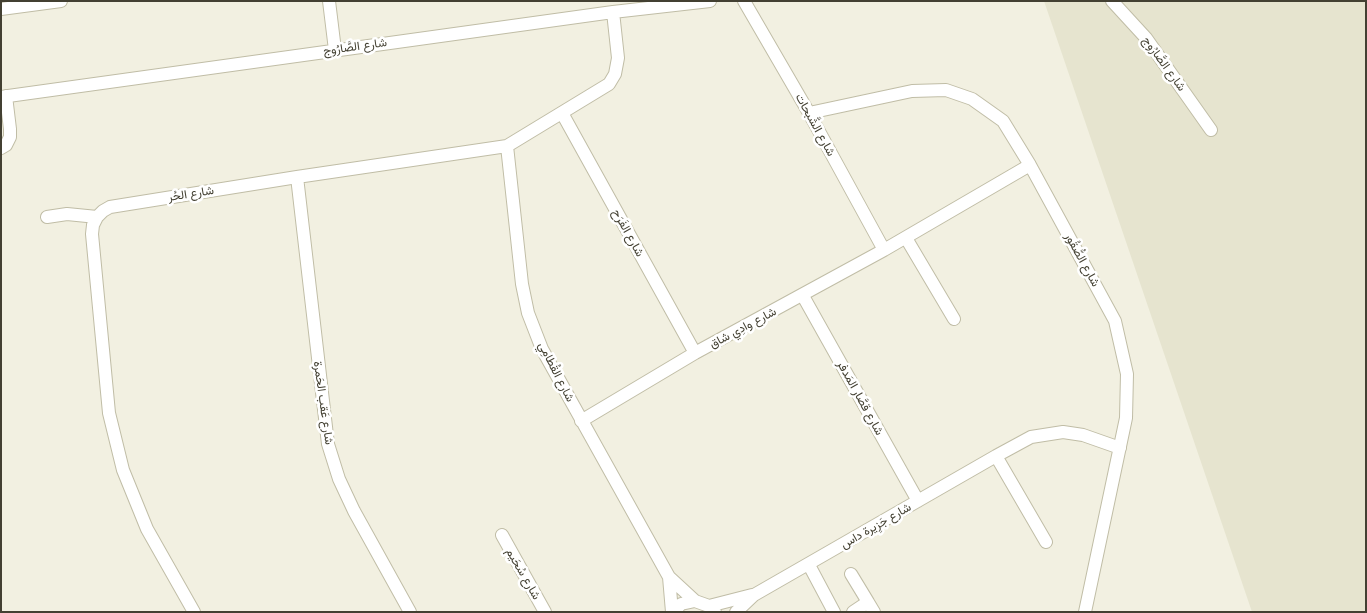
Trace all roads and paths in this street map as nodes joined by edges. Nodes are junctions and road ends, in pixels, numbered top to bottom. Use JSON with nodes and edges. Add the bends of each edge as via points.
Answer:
{"nodes":[{"id":1,"x":329,"y":1,"type":"edge"},
{"id":2,"x":710,"y":1,"type":"edge"},
{"id":3,"x":744,"y":1,"type":"edge"},
{"id":4,"x":1112,"y":1,"type":"edge"},
{"id":5,"x":56,"y":2,"type":"edge"},
{"id":6,"x":1,"y":9,"type":"edge"},
{"id":7,"x":613,"y":12,"type":"junction"},
{"id":8,"x":335,"y":50,"type":"junction"},
{"id":9,"x":4,"y":97,"type":"edge"},
{"id":10,"x":808,"y":113,"type":"junction"},
{"id":11,"x":562,"y":114,"type":"junction"},
{"id":12,"x":1211,"y":130,"type":"dead end"},
{"id":13,"x":507,"y":146,"type":"junction"},
{"id":14,"x":1,"y":148,"type":"edge"},
{"id":15,"x":1030,"y":166,"type":"junction"},
{"id":16,"x":297,"y":177,"type":"junction"},
{"id":17,"x":47,"y":217,"type":"dead end"},
{"id":18,"x":97,"y":217,"type":"junction"},
{"id":19,"x":906,"y":238,"type":"junction"},
{"id":20,"x":884,"y":250,"type":"junction"},
{"id":21,"x":803,"y":296,"type":"junction"},
{"id":22,"x":954,"y":319,"type":"dead end"},
{"id":23,"x":695,"y":353,"type":"junction"},
{"id":24,"x":581,"y":421,"type":"junction"},
{"id":25,"x":1120,"y":448,"type":"junction"},
{"id":26,"x":996,"y":456,"type":"junction"},
{"id":27,"x":918,"y":501,"type":"junction"},
{"id":28,"x":502,"y":535,"type":"dead end"},
{"id":29,"x":1046,"y":542,"type":"dead end"},
{"id":30,"x":809,"y":565,"type":"junction"},
{"id":31,"x":851,"y":574,"type":"dead end"},
{"id":32,"x":668,"y":577,"type":"junction"},
{"id":33,"x":754,"y":595,"type":"junction"},
{"id":34,"x":695,"y":601,"type":"junction"},
{"id":35,"x":871,"y":607,"type":"edge"},
{"id":36,"x":712,"y":609,"type":"edge"},
{"id":37,"x":194,"y":612,"type":"edge"},
{"id":38,"x":410,"y":612,"type":"edge"},
{"id":39,"x":545,"y":612,"type":"edge"},
{"id":40,"x":673,"y":612,"type":"edge"},
{"id":41,"x":736,"y":612,"type":"edge"},
{"id":42,"x":834,"y":612,"type":"edge"},
{"id":43,"x":853,"y":612,"type":"edge"},
{"id":44,"x":1085,"y":612,"type":"edge"}],
"edges":[{"from":1,"to":8,"type":"street"},
{"from":2,"to":7,"type":"street","name":"شارع الصَّارُوج"},
{"from":3,"to":10,"type":"street","name":"شارع الشَّبحات"},
{"from":4,"to":12,"type":"street","name":"شارع الصَّارُوج","via":[[1146,38]]},
{"from":5,"to":6,"type":"street"},
{"from":7,"to":8,"type":"street","name":"شارع الصَّارُوج"},
{"from":7,"to":11,"type":"street","name":"شارع الحُر","via":[[618,58],[615,74],[609,84]]},
{"from":8,"to":9,"type":"street","name":"شارع الصَّارُوج"},
{"from":9,"to":14,"type":"street","via":[[10,137]]},
{"from":10,"to":15,"type":"street","name":"شارع الصُّقُور","via":[[912,91],[946,90],[972,98],[1003,121]]},
{"from":10,"to":20,"type":"street","name":"شارع الشَّبحات"},
{"from":11,"to":13,"type":"street","name":"شارع الحُر"},
{"from":11,"to":23,"type":"street","name":"شارع الفَرَح"},
{"from":13,"to":16,"type":"street","name":"شارع الحُر"},
{"from":13,"to":24,"type":"street","name":"شارع القُطامِي","via":[[528,313],[542,349]]},
{"from":15,"to":19,"type":"street","name":"شارع وادِي شاق"},
{"from":15,"to":25,"type":"street","name":"شارع الصُّقُور","via":[[1115,321],[1127,374],[1126,418]]},
{"from":16,"to":18,"type":"street","name":"شارع الحُر","via":[[110,207]]},
{"from":16,"to":38,"type":"street","name":"شارع عَقب الحَمرة","via":[[328,444],[354,511]]},
{"from":17,"to":18,"type":"street","via":[[67,214]]},
{"from":18,"to":37,"type":"street","via":[[92,234],[102,343],[112,423],[123,470],[147,529]]},
{"from":19,"to":20,"type":"street","name":"شارع وادِي شاق"},
{"from":19,"to":22,"type":"street"},
{"from":20,"to":21,"type":"street","name":"شارع وادِي شاق"},
{"from":21,"to":23,"type":"street","name":"شارع وادِي شاق"},
{"from":21,"to":27,"type":"street","name":"شارع قصَّار المَدفر"},
{"from":23,"to":24,"type":"street","name":"شارع وادِي شاق"},
{"from":24,"to":32,"type":"street","name":"شارع القُطامِي"},
{"from":25,"to":26,"type":"street","name":"شارع جَزِيرة داس","via":[[1083,435],[1063,432],[1031,438]]},
{"from":25,"to":44,"type":"street","name":"شارع الصُّقُور"},
{"from":26,"to":27,"type":"street","name":"شارع جَزِيرة داس"},
{"from":26,"to":29,"type":"street"},
{"from":27,"to":30,"type":"street","name":"شارع جَزِيرة داس"},
{"from":28,"to":39,"type":"street","name":"شارع سُحَيم"},
{"from":30,"to":33,"type":"street","name":"شارع جَزِيرة داس"},
{"from":30,"to":42,"type":"street"},
{"from":31,"to":35,"type":"street"},
{"from":32,"to":34,"type":"street","name":"شارع القُطامِي"},
{"from":32,"to":40,"type":"street","name":"شارع القُطامِي"},
{"from":33,"to":36,"type":"street","name":"شارع جَزِيرة داس"},
{"from":33,"to":41,"type":"street","name":"شارع جَزِيرة داس"},
{"from":34,"to":36,"type":"street"},
{"from":34,"to":40,"type":"street","via":[[681,604]]},
{"from":35,"to":43,"type":"street"}]}
